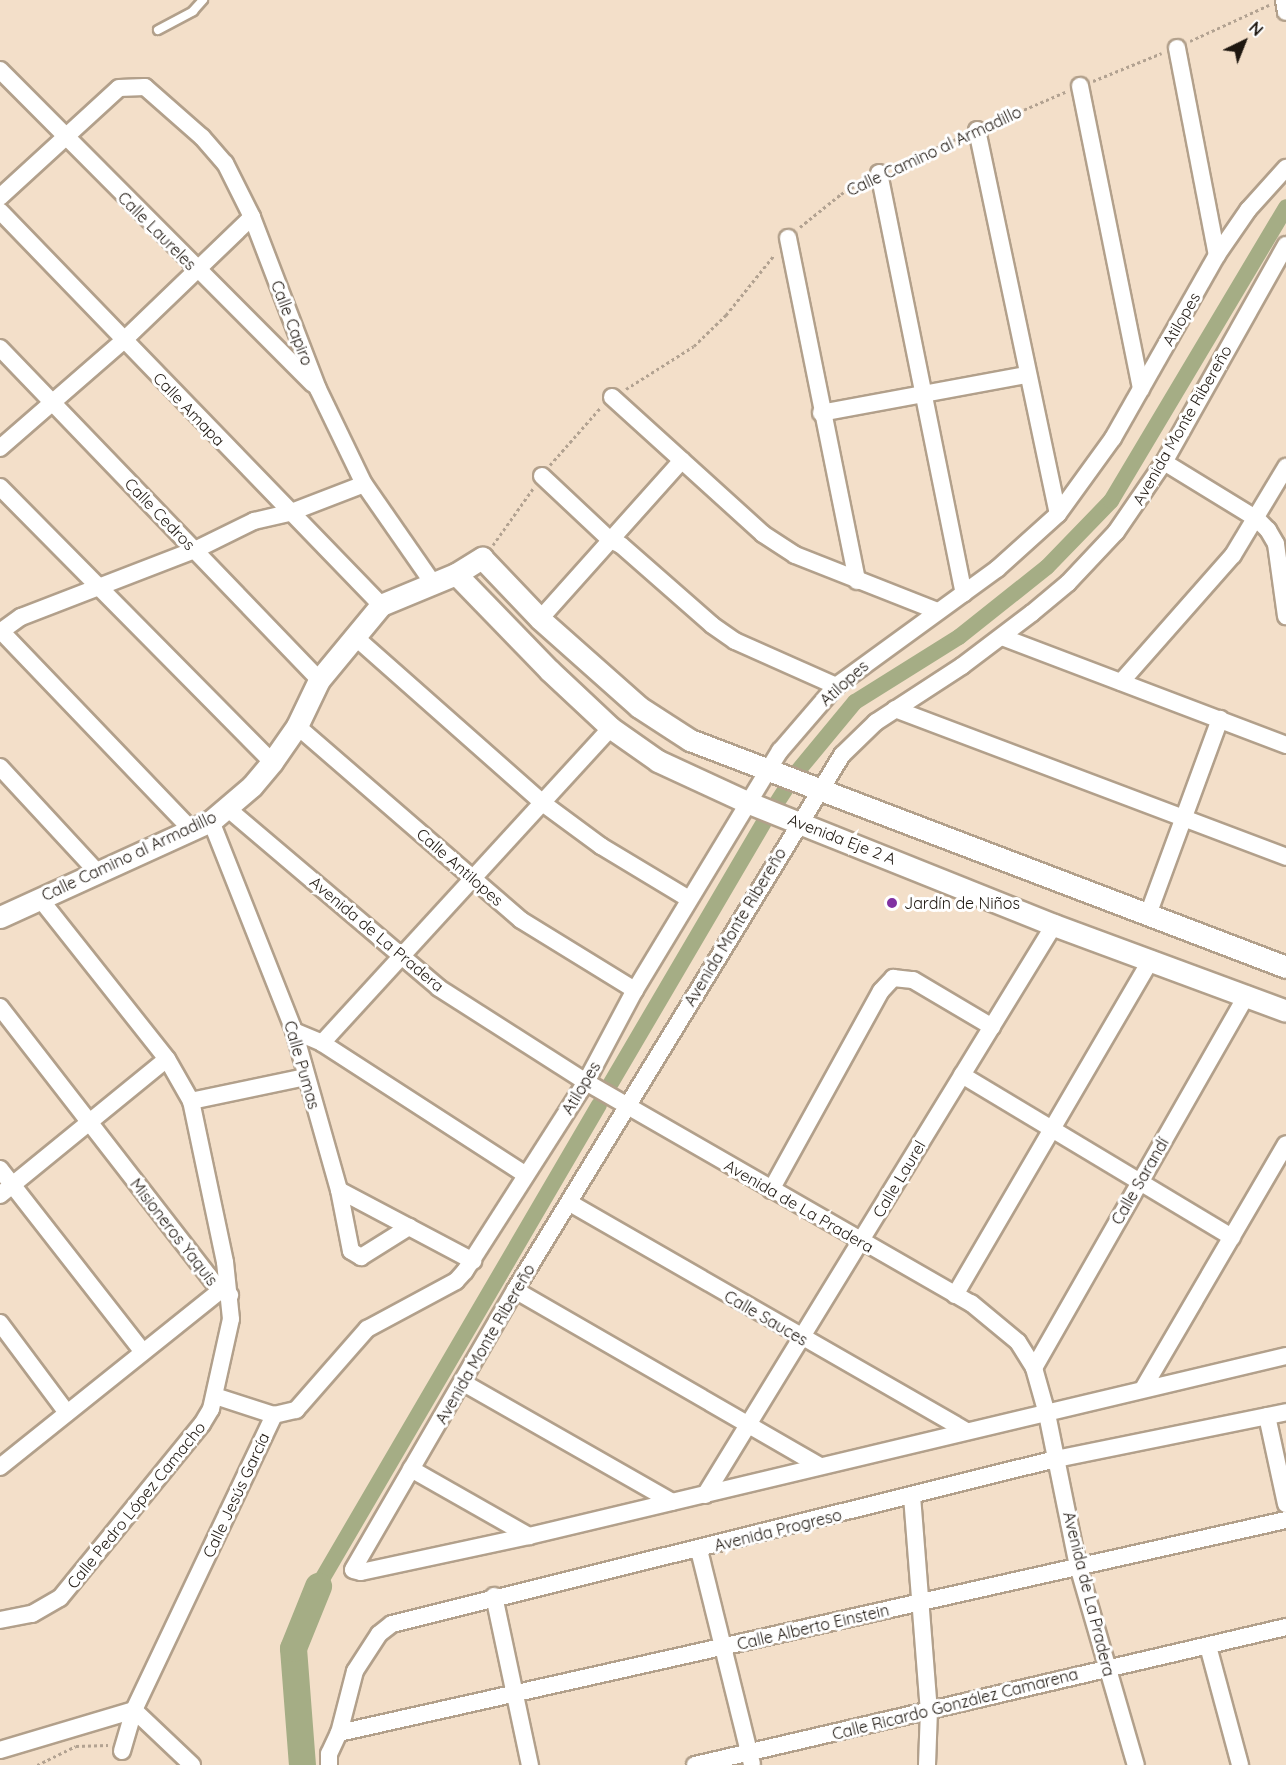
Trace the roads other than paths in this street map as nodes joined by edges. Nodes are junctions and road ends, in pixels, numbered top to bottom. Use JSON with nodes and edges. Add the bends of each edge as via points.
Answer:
{"nodes":[{"id":1,"x":203,"y":0,"type":"edge"},
{"id":2,"x":1284,"y":0,"type":"edge"},
{"id":3,"x":1286,"y":12,"type":"edge"},
{"id":4,"x":158,"y":30,"type":"dead end"},
{"id":5,"x":1177,"y":48,"type":"road end"},
{"id":6,"x":0,"y":70,"type":"edge"},
{"id":7,"x":1080,"y":86,"type":"road end"},
{"id":8,"x":977,"y":130,"type":"road end"},
{"id":9,"x":64,"y":136,"type":"junction"},
{"id":10,"x":1286,"y":168,"type":"edge"},
{"id":11,"x":879,"y":173,"type":"road end"},
{"id":12,"x":0,"y":197,"type":"edge"},
{"id":13,"x":0,"y":211,"type":"edge"},
{"id":14,"x":252,"y":217,"type":"junction"},
{"id":15,"x":788,"y":238,"type":"road end"},
{"id":16,"x":1286,"y":245,"type":"edge"},
{"id":17,"x":1217,"y":255,"type":"junction"},
{"id":18,"x":197,"y":271,"type":"junction"},
{"id":19,"x":123,"y":342,"type":"junction"},
{"id":20,"x":0,"y":348,"type":"edge"},
{"id":21,"x":1026,"y":375,"type":"junction"},
{"id":22,"x":318,"y":389,"type":"junction"},
{"id":23,"x":1141,"y":389,"type":"junction"},
{"id":24,"x":925,"y":394,"type":"junction"},
{"id":25,"x":612,"y":397,"type":"road end"},
{"id":26,"x":54,"y":404,"type":"junction"},
{"id":27,"x":821,"y":413,"type":"junction"},
{"id":28,"x":0,"y":448,"type":"edge"},
{"id":29,"x":682,"y":460,"type":"junction"},
{"id":30,"x":1164,"y":462,"type":"junction"},
{"id":31,"x":1286,"y":467,"type":"edge"},
{"id":32,"x":542,"y":476,"type":"road end"},
{"id":33,"x":364,"y":484,"type":"junction"},
{"id":34,"x":0,"y":487,"type":"edge"},
{"id":35,"x":288,"y":513,"type":"junction"},
{"id":36,"x":1058,"y":514,"type":"junction"},
{"id":37,"x":1257,"y":519,"type":"junction"},
{"id":38,"x":609,"y":539,"type":"junction"},
{"id":39,"x":195,"y":550,"type":"junction"},
{"id":40,"x":456,"y":574,"type":"junction"},
{"id":41,"x":857,"y":581,"type":"junction"},
{"id":42,"x":432,"y":582,"type":"junction"},
{"id":43,"x":97,"y":588,"type":"junction"},
{"id":44,"x":964,"y":593,"type":"junction"},
{"id":45,"x":381,"y":605,"type":"junction"},
{"id":46,"x":937,"y":611,"type":"junction"},
{"id":47,"x":1286,"y":616,"type":"edge"},
{"id":48,"x":540,"y":619,"type":"junction"},
{"id":49,"x":0,"y":627,"type":"edge"},
{"id":50,"x":354,"y":636,"type":"junction"},
{"id":51,"x":1002,"y":637,"type":"junction"},
{"id":52,"x":320,"y":680,"type":"junction"},
{"id":53,"x":1121,"y":682,"type":"junction"},
{"id":54,"x":836,"y":686,"type":"junction"},
{"id":55,"x":895,"y":709,"type":"junction"},
{"id":56,"x":1220,"y":719,"type":"junction"},
{"id":57,"x":297,"y":726,"type":"junction"},
{"id":58,"x":611,"y":728,"type":"junction"},
{"id":59,"x":1286,"y":745,"type":"edge"},
{"id":60,"x":272,"y":762,"type":"junction"},
{"id":61,"x":0,"y":766,"type":"edge"},
{"id":62,"x":770,"y":772,"type":"junction"},
{"id":63,"x":819,"y":790,"type":"junction"},
{"id":64,"x":749,"y":803,"type":"junction"},
{"id":65,"x":544,"y":804,"type":"junction"},
{"id":66,"x":219,"y":814,"type":"junction"},
{"id":67,"x":1183,"y":818,"type":"junction"},
{"id":68,"x":798,"y":822,"type":"junction"},
{"id":69,"x":192,"y":830,"type":"junction"},
{"id":70,"x":1286,"y":857,"type":"edge"},
{"id":71,"x":99,"y":874,"type":"junction"},
{"id":72,"x":474,"y":880,"type":"junction"},
{"id":73,"x":40,"y":899,"type":"junction"},
{"id":74,"x":689,"y":899,"type":"junction"},
{"id":75,"x":1149,"y":912,"type":"junction"},
{"id":76,"x":1,"y":915,"type":"edge"},
{"id":77,"x":1054,"y":925,"type":"junction"},
{"id":78,"x":402,"y":959,"type":"junction"},
{"id":79,"x":1151,"y":959,"type":"junction"},
{"id":80,"x":1286,"y":966,"type":"edge"},
{"id":81,"x":636,"y":990,"type":"junction"},
{"id":82,"x":1247,"y":995,"type":"junction"},
{"id":83,"x":0,"y":1007,"type":"edge"},
{"id":84,"x":1286,"y":1011,"type":"edge"},
{"id":85,"x":992,"y":1027,"type":"junction"},
{"id":86,"x":294,"y":1031,"type":"junction"},
{"id":87,"x":322,"y":1043,"type":"junction"},
{"id":88,"x":167,"y":1059,"type":"junction"},
{"id":89,"x":962,"y":1075,"type":"junction"},
{"id":90,"x":306,"y":1077,"type":"junction"},
{"id":91,"x":586,"y":1083,"type":"junction"},
{"id":92,"x":191,"y":1101,"type":"junction"},
{"id":93,"x":627,"y":1107,"type":"junction"},
{"id":94,"x":89,"y":1122,"type":"junction"},
{"id":95,"x":1053,"y":1128,"type":"junction"},
{"id":96,"x":1286,"y":1144,"type":"edge"},
{"id":97,"x":0,"y":1168,"type":"edge"},
{"id":98,"x":526,"y":1175,"type":"junction"},
{"id":99,"x":1141,"y":1181,"type":"junction"},
{"id":100,"x":6,"y":1190,"type":"edge"},
{"id":101,"x":339,"y":1190,"type":"junction"},
{"id":102,"x":771,"y":1190,"type":"junction"},
{"id":103,"x":570,"y":1203,"type":"junction"},
{"id":104,"x":409,"y":1227,"type":"junction"},
{"id":105,"x":1232,"y":1237,"type":"junction"},
{"id":106,"x":860,"y":1242,"type":"junction"},
{"id":107,"x":473,"y":1261,"type":"junction"},
{"id":108,"x":515,"y":1290,"type":"junction"},
{"id":109,"x":225,"y":1293,"type":"junction"},
{"id":110,"x":955,"y":1295,"type":"junction"},
{"id":111,"x":0,"y":1323,"type":"edge"},
{"id":112,"x":801,"y":1339,"type":"junction"},
{"id":113,"x":141,"y":1351,"type":"junction"},
{"id":114,"x":1286,"y":1356,"type":"edge"},
{"id":115,"x":1034,"y":1368,"type":"junction"},
{"id":116,"x":462,"y":1382,"type":"junction"},
{"id":117,"x":1144,"y":1387,"type":"junction"},
{"id":118,"x":214,"y":1396,"type":"junction"},
{"id":119,"x":1286,"y":1412,"type":"edge"},
{"id":120,"x":68,"y":1413,"type":"junction"},
{"id":121,"x":1047,"y":1414,"type":"junction"},
{"id":122,"x":274,"y":1415,"type":"junction"},
{"id":123,"x":1267,"y":1416,"type":"junction"},
{"id":124,"x":749,"y":1424,"type":"junction"},
{"id":125,"x":965,"y":1430,"type":"junction"},
{"id":126,"x":1056,"y":1460,"type":"junction"},
{"id":127,"x":818,"y":1465,"type":"junction"},
{"id":128,"x":0,"y":1467,"type":"edge"},
{"id":129,"x":411,"y":1469,"type":"junction"},
{"id":130,"x":705,"y":1494,"type":"junction"},
{"id":131,"x":912,"y":1496,"type":"junction"},
{"id":132,"x":672,"y":1502,"type":"junction"},
{"id":133,"x":1286,"y":1504,"type":"edge"},
{"id":134,"x":1286,"y":1520,"type":"edge"},
{"id":135,"x":529,"y":1536,"type":"junction"},
{"id":136,"x":699,"y":1550,"type":"junction"},
{"id":137,"x":1078,"y":1566,"type":"junction"},
{"id":138,"x":494,"y":1596,"type":"junction"},
{"id":139,"x":920,"y":1601,"type":"junction"},
{"id":140,"x":0,"y":1620,"type":"edge"},
{"id":141,"x":1286,"y":1627,"type":"edge"},
{"id":142,"x":1208,"y":1646,"type":"junction"},
{"id":143,"x":722,"y":1649,"type":"junction"},
{"id":144,"x":1107,"y":1668,"type":"junction"},
{"id":145,"x":514,"y":1695,"type":"junction"},
{"id":146,"x":134,"y":1710,"type":"junction"},
{"id":147,"x":929,"y":1710,"type":"junction"},
{"id":148,"x":339,"y":1733,"type":"junction"},
{"id":149,"x":0,"y":1750,"type":"edge"},
{"id":150,"x":122,"y":1751,"type":"road end"},
{"id":151,"x":751,"y":1760,"type":"edge"},
{"id":152,"x":192,"y":1765,"type":"edge"},
{"id":153,"x":329,"y":1765,"type":"edge"},
{"id":154,"x":530,"y":1765,"type":"edge"},
{"id":155,"x":695,"y":1765,"type":"edge"},
{"id":156,"x":927,"y":1765,"type":"edge"},
{"id":157,"x":1135,"y":1765,"type":"edge"},
{"id":158,"x":1240,"y":1765,"type":"edge"}],
"edges":[{"from":1,"to":4,"type":"lane","via":[[193,11]]},
{"from":2,"to":3,"type":"street"},
{"from":5,"to":17,"type":"street"},
{"from":6,"to":9,"type":"street","name":"Calle Laureles"},
{"from":7,"to":23,"type":"street"},
{"from":8,"to":21,"type":"street"},
{"from":9,"to":12,"type":"street"},
{"from":9,"to":14,"type":"street","name":"Calle Capiro","via":[[119,88],[145,87],[202,137],[225,163]]},
{"from":9,"to":18,"type":"street","name":"Calle Laureles"},
{"from":10,"to":17,"type":"street","name":"Atilopes","via":[[1248,210]]},
{"from":11,"to":24,"type":"street"},
{"from":13,"to":19,"type":"street","name":"Calle Amapa"},
{"from":14,"to":18,"type":"street"},
{"from":14,"to":22,"type":"street","name":"Calle Capiro"},
{"from":15,"to":27,"type":"street"},
{"from":16,"to":30,"type":"street","name":"Avenida Monte Ribereño"},
{"from":17,"to":23,"type":"street","name":"Atilopes"},
{"from":18,"to":19,"type":"street"},
{"from":18,"to":22,"type":"street","name":"Calle Laureles"},
{"from":19,"to":26,"type":"street"},
{"from":19,"to":35,"type":"street","name":"Calle Amapa"},
{"from":20,"to":26,"type":"street","name":"Calle Cedros"},
{"from":21,"to":24,"type":"street"},
{"from":21,"to":36,"type":"street"},
{"from":22,"to":33,"type":"street","name":"Calle Capiro"},
{"from":23,"to":36,"type":"street","name":"Atilopes","via":[[1082,485]]},
{"from":24,"to":27,"type":"street"},
{"from":24,"to":44,"type":"street"},
{"from":25,"to":29,"type":"street"},
{"from":26,"to":28,"type":"street"},
{"from":26,"to":39,"type":"street","name":"Calle Cedros"},
{"from":27,"to":41,"type":"street"},
{"from":29,"to":38,"type":"street"},
{"from":29,"to":41,"type":"street","via":[[763,534],[795,555]]},
{"from":30,"to":37,"type":"street"},
{"from":30,"to":51,"type":"street","name":"Avenida Monte Ribereño","via":[[1116,532],[1068,583]]},
{"from":31,"to":37,"type":"street"},
{"from":32,"to":38,"type":"street"},
{"from":33,"to":35,"type":"street"},
{"from":33,"to":42,"type":"street","name":"Calle Capiro"},
{"from":34,"to":43,"type":"street"},
{"from":35,"to":39,"type":"street","via":[[254,521]]},
{"from":35,"to":45,"type":"street","name":"Calle Amapa"},
{"from":36,"to":44,"type":"street","name":"Atilopes","via":[[1032,540]]},
{"from":37,"to":47,"type":"street","via":[[1276,544]]},
{"from":37,"to":53,"type":"street","via":[[1220,571]]},
{"from":38,"to":48,"type":"street"},
{"from":38,"to":54,"type":"street","via":[[735,641]]},
{"from":39,"to":43,"type":"street"},
{"from":39,"to":52,"type":"street","name":"Calle Cedros"},
{"from":40,"to":42,"type":"street","name":"Calle Camino al Armadillo"},
{"from":40,"to":48,"type":"street","name":"Calle Camino al Armadillo","via":[[482,558]]},
{"from":40,"to":58,"type":"street","name":"Avenida Eje 2 A"},
{"from":41,"to":46,"type":"street"},
{"from":42,"to":45,"type":"street","name":"Calle Camino al Armadillo"},
{"from":43,"to":49,"type":"street"},
{"from":43,"to":60,"type":"street"},
{"from":44,"to":46,"type":"street","name":"Atilopes"},
{"from":45,"to":50,"type":"street","name":"Calle Camino al Armadillo"},
{"from":46,"to":54,"type":"street","name":"Atilopes"},
{"from":48,"to":62,"type":"street","via":[[639,707],[664,724],[690,740]]},
{"from":49,"to":69,"type":"street"},
{"from":50,"to":52,"type":"street","name":"Calle Camino al Armadillo"},
{"from":50,"to":65,"type":"street"},
{"from":51,"to":53,"type":"street"},
{"from":51,"to":55,"type":"street","name":"Avenida Monte Ribereño"},
{"from":52,"to":57,"type":"street","name":"Calle Camino al Armadillo"},
{"from":53,"to":56,"type":"street"},
{"from":54,"to":62,"type":"street","name":"Atilopes","via":[[780,751]]},
{"from":55,"to":63,"type":"street","name":"Avenida Monte Ribereño","via":[[842,756]]},
{"from":55,"to":67,"type":"street"},
{"from":56,"to":59,"type":"street"},
{"from":56,"to":67,"type":"street"},
{"from":57,"to":60,"type":"street","name":"Calle Camino al Armadillo"},
{"from":57,"to":72,"type":"street","name":"Calle Antilopes"},
{"from":58,"to":64,"type":"street","name":"Avenida Eje 2 A","via":[[658,761]]},
{"from":58,"to":65,"type":"street"},
{"from":60,"to":66,"type":"street","name":"Calle Camino al Armadillo"},
{"from":61,"to":71,"type":"street"},
{"from":62,"to":63,"type":"street"},
{"from":62,"to":64,"type":"street","name":"Atilopes"},
{"from":63,"to":68,"type":"street","name":"Avenida Monte Ribereño"},
{"from":63,"to":75,"type":"street"},
{"from":64,"to":68,"type":"street","name":"Avenida Eje 2 A"},
{"from":64,"to":74,"type":"street","name":"Atilopes"},
{"from":65,"to":72,"type":"street"},
{"from":65,"to":74,"type":"street","via":[[601,846]]},
{"from":66,"to":69,"type":"street","name":"Calle Camino al Armadillo"},
{"from":66,"to":78,"type":"street","name":"Avenida de La Pradera"},
{"from":66,"to":86,"type":"street","name":"Calle Pumas"},
{"from":67,"to":70,"type":"street"},
{"from":67,"to":75,"type":"street"},
{"from":68,"to":77,"type":"street","name":"Avenida Eje 2 A"},
{"from":68,"to":93,"type":"street","name":"Avenida Monte Ribereño"},
{"from":69,"to":71,"type":"street","name":"Calle Camino al Armadillo"},
{"from":71,"to":73,"type":"street","name":"Calle Camino al Armadillo"},
{"from":72,"to":78,"type":"street"},
{"from":72,"to":81,"type":"street","name":"Calle Antilopes","via":[[521,920]]},
{"from":73,"to":76,"type":"street","name":"Calle Camino al Armadillo"},
{"from":73,"to":88,"type":"street","name":"Calle Pedro López Camacho"},
{"from":74,"to":81,"type":"street","name":"Atilopes"},
{"from":75,"to":80,"type":"street"},
{"from":77,"to":79,"type":"street","name":"Avenida Eje 2 A"},
{"from":77,"to":85,"type":"street","name":"Calle Laurel"},
{"from":78,"to":87,"type":"street"},
{"from":78,"to":91,"type":"street","name":"Avenida de La Pradera","via":[[439,988]]},
{"from":79,"to":82,"type":"street","name":"Avenida Eje 2 A"},
{"from":79,"to":95,"type":"street"},
{"from":81,"to":91,"type":"street","name":"Atilopes"},
{"from":82,"to":84,"type":"street","name":"Avenida Eje 2 A"},
{"from":82,"to":99,"type":"street","name":"Calle Sarandí"},
{"from":83,"to":94,"type":"street","name":"Misioneros Yaquis"},
{"from":85,"to":89,"type":"street","name":"Calle Laurel"},
{"from":85,"to":102,"type":"street","via":[[913,981],[893,978],[881,991]]},
{"from":86,"to":87,"type":"street"},
{"from":86,"to":90,"type":"street","name":"Calle Pumas"},
{"from":87,"to":98,"type":"street"},
{"from":88,"to":92,"type":"street","name":"Calle Pedro López Camacho"},
{"from":88,"to":94,"type":"street"},
{"from":89,"to":95,"type":"street"},
{"from":89,"to":106,"type":"street","name":"Calle Laurel"},
{"from":90,"to":92,"type":"street"},
{"from":90,"to":101,"type":"street","name":"Calle Pumas"},
{"from":91,"to":93,"type":"street","name":"Avenida de La Pradera"},
{"from":91,"to":98,"type":"street","name":"Atilopes"},
{"from":92,"to":109,"type":"street","name":"Calle Pedro López Camacho"},
{"from":93,"to":102,"type":"street","name":"Avenida de La Pradera"},
{"from":93,"to":103,"type":"street","name":"Avenida Monte Ribereño"},
{"from":94,"to":100,"type":"street"},
{"from":94,"to":109,"type":"street","name":"Misioneros Yaquis"},
{"from":95,"to":99,"type":"street"},
{"from":95,"to":110,"type":"street"},
{"from":96,"to":105,"type":"street"},
{"from":97,"to":100,"type":"street"},
{"from":98,"to":107,"type":"street","name":"Atilopes"},
{"from":99,"to":105,"type":"street"},
{"from":99,"to":115,"type":"street","name":"Calle Sarandí"},
{"from":100,"to":113,"type":"street"},
{"from":101,"to":104,"type":"street"},
{"from":101,"to":104,"type":"street","name":"Calle Pumas","via":[[353,1255],[361,1257]]},
{"from":102,"to":106,"type":"street","name":"Avenida de La Pradera"},
{"from":103,"to":108,"type":"street","name":"Avenida Monte Ribereño"},
{"from":103,"to":112,"type":"street","name":"Calle Sauces"},
{"from":104,"to":107,"type":"street"},
{"from":105,"to":117,"type":"street"},
{"from":106,"to":110,"type":"street","name":"Avenida de La Pradera"},
{"from":106,"to":112,"type":"street","name":"Calle Laurel"},
{"from":107,"to":122,"type":"street","name":"Calle Jesús García","via":[[456,1281],[368,1329],[296,1410]]},
{"from":108,"to":116,"type":"street","name":"Avenida Monte Ribereño"},
{"from":108,"to":124,"type":"street"},
{"from":109,"to":113,"type":"street","name":"Misioneros Yaquis"},
{"from":109,"to":118,"type":"street","name":"Calle Pedro López Camacho","via":[[231,1319]]},
{"from":110,"to":115,"type":"street","name":"Avenida de La Pradera","via":[[1007,1332]]},
{"from":111,"to":120,"type":"street"},
{"from":112,"to":124,"type":"street","name":"Calle Laurel"},
{"from":112,"to":125,"type":"street","name":"Calle Sauces"},
{"from":113,"to":120,"type":"street","name":"Misioneros Yaquis"},
{"from":114,"to":117,"type":"street"},
{"from":115,"to":121,"type":"street","name":"Avenida de La Pradera"},
{"from":116,"to":129,"type":"street","name":"Avenida Monte Ribereño"},
{"from":116,"to":132,"type":"street"},
{"from":117,"to":121,"type":"street"},
{"from":118,"to":122,"type":"street"},
{"from":118,"to":140,"type":"street","name":"Calle Pedro López Camacho","via":[[202,1424],[60,1598],[32,1614]]},
{"from":119,"to":123,"type":"street","name":"Avenida Progreso"},
{"from":120,"to":128,"type":"street","name":"Misioneros Yaquis"},
{"from":121,"to":125,"type":"street"},
{"from":121,"to":126,"type":"street","name":"Avenida de La Pradera"},
{"from":122,"to":146,"type":"street","name":"Calle Jesús García"},
{"from":123,"to":126,"type":"street","name":"Avenida Progreso"},
{"from":123,"to":133,"type":"street"},
{"from":124,"to":127,"type":"street"},
{"from":124,"to":130,"type":"street","name":"Calle Laurel"},
{"from":125,"to":127,"type":"street"},
{"from":126,"to":131,"type":"street","name":"Avenida Progreso"},
{"from":126,"to":137,"type":"street","name":"Avenida de La Pradera"},
{"from":127,"to":130,"type":"street"},
{"from":129,"to":135,"type":"street"},
{"from":129,"to":135,"type":"street","name":"Avenida Monte Ribereño","via":[[353,1570],[361,1572]]},
{"from":130,"to":132,"type":"street"},
{"from":131,"to":136,"type":"street","name":"Avenida Progreso"},
{"from":131,"to":139,"type":"street"},
{"from":132,"to":135,"type":"street"},
{"from":134,"to":137,"type":"street","name":"Calle Alberto Einstein"},
{"from":136,"to":138,"type":"street","name":"Avenida Progreso"},
{"from":136,"to":143,"type":"street"},
{"from":137,"to":139,"type":"street","name":"Calle Alberto Einstein"},
{"from":137,"to":144,"type":"street","name":"Avenida de La Pradera"},
{"from":138,"to":145,"type":"street"},
{"from":138,"to":148,"type":"street","name":"Avenida Progreso","via":[[392,1624],[379,1634],[355,1671]]},
{"from":139,"to":143,"type":"street","name":"Calle Alberto Einstein"},
{"from":139,"to":147,"type":"street"},
{"from":141,"to":142,"type":"street","name":"Calle Ricardo González Camarena"},
{"from":142,"to":144,"type":"street","name":"Calle Ricardo González Camarena"},
{"from":142,"to":158,"type":"street"},
{"from":143,"to":145,"type":"street","name":"Calle Alberto Einstein"},
{"from":143,"to":151,"type":"street"},
{"from":144,"to":147,"type":"street","name":"Calle Ricardo González Camarena"},
{"from":144,"to":157,"type":"street","name":"Avenida de La Pradera"},
{"from":145,"to":148,"type":"street","name":"Calle Alberto Einstein"},
{"from":145,"to":154,"type":"street"},
{"from":146,"to":149,"type":"street"},
{"from":146,"to":150,"type":"street","name":"Calle Jesús García"},
{"from":146,"to":152,"type":"street"},
{"from":147,"to":151,"type":"street","name":"Calle Ricardo González Camarena"},
{"from":147,"to":156,"type":"street"},
{"from":148,"to":153,"type":"street","name":"Avenida Progreso","via":[[329,1754]]},
{"from":151,"to":155,"type":"street","name":"Calle Ricardo González Camarena"}]}
